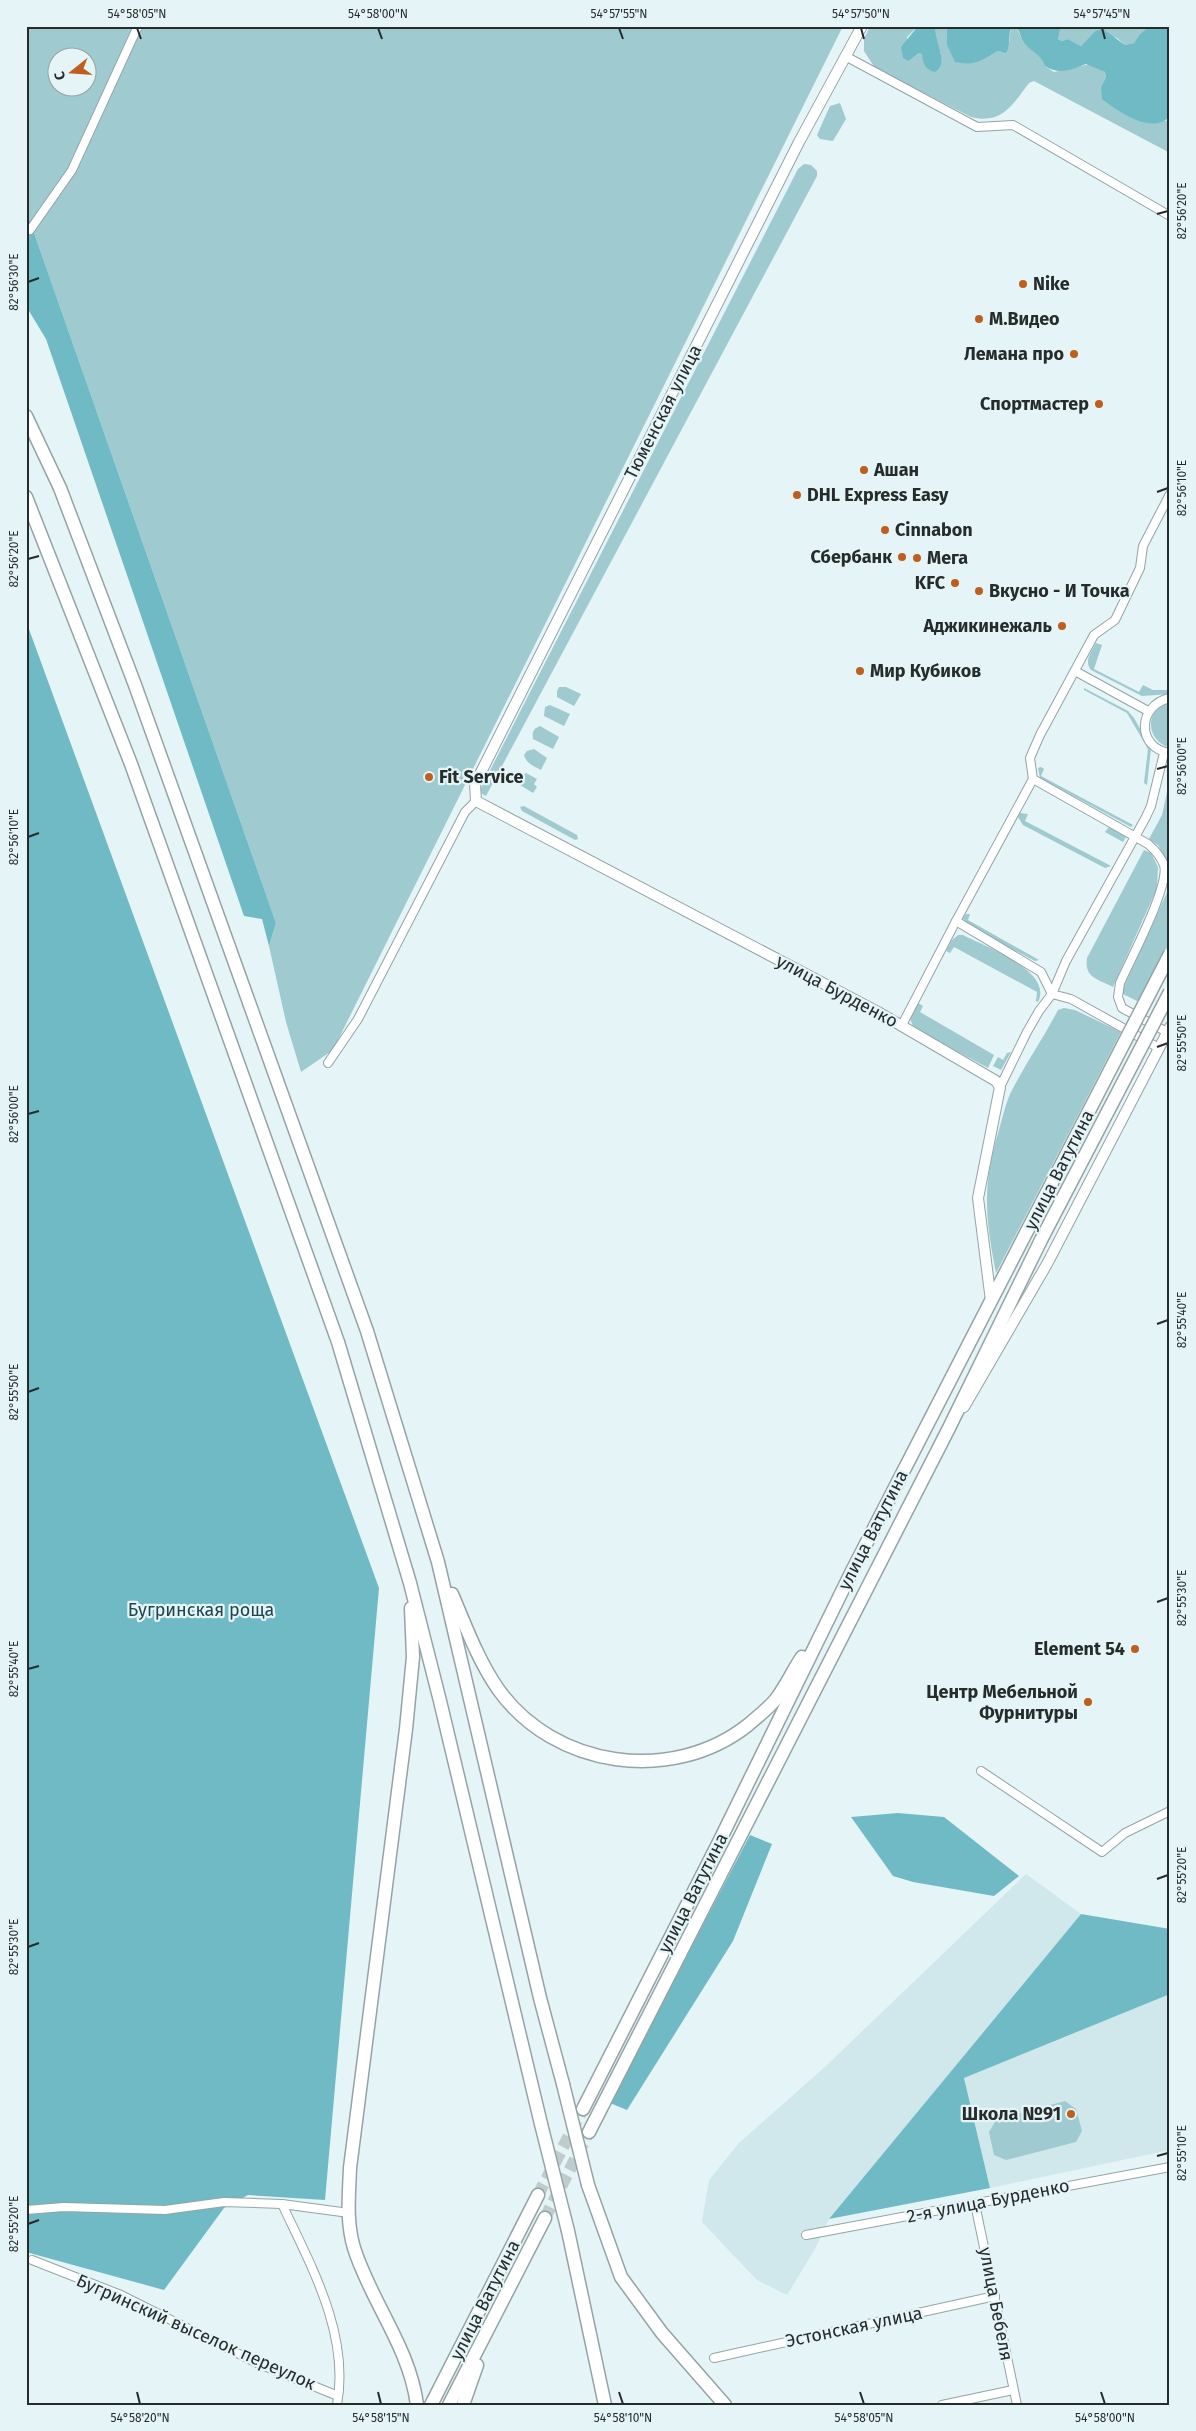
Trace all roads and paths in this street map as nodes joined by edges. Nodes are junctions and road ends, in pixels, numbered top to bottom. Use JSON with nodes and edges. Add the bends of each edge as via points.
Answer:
{"nodes":[{"id":1,"x":138,"y":26,"type":"edge"},
{"id":2,"x":862,"y":26,"type":"edge"},
{"id":3,"x":847,"y":58,"type":"junction"},
{"id":4,"x":1170,"y":216,"type":"edge"},
{"id":5,"x":30,"y":230,"type":"dead end"},
{"id":6,"x":26,"y":416,"type":"edge"},
{"id":7,"x":1170,"y":494,"type":"edge"},
{"id":8,"x":26,"y":497,"type":"edge"},
{"id":9,"x":1075,"y":671,"type":"junction"},
{"id":10,"x":1170,"y":698,"type":"edge"},
{"id":11,"x":1148,"y":712,"type":"junction"},
{"id":12,"x":1167,"y":753,"type":"edge"},
{"id":13,"x":1033,"y":779,"type":"junction"},
{"id":14,"x":476,"y":801,"type":"junction"},
{"id":15,"x":1136,"y":837,"type":"junction"},
{"id":16,"x":956,"y":921,"type":"junction"},
{"id":17,"x":1170,"y":954,"type":"edge"},
{"id":18,"x":1170,"y":992,"type":"edge"},
{"id":19,"x":1052,"y":994,"type":"junction"},
{"id":20,"x":902,"y":1025,"type":"junction"},
{"id":21,"x":1168,"y":1029,"type":"edge"},
{"id":22,"x":1159,"y":1048,"type":"junction"},
{"id":23,"x":328,"y":1063,"type":"dead end"},
{"id":24,"x":1000,"y":1088,"type":"junction"},
{"id":25,"x":991,"y":1301,"type":"junction"},
{"id":26,"x":949,"y":1428,"type":"junction"},
{"id":27,"x":438,"y":1562,"type":"junction"},
{"id":28,"x":410,"y":1583,"type":"junction"},
{"id":29,"x":827,"y":1624,"type":"junction"},
{"id":30,"x":981,"y":1771,"type":"dead end"},
{"id":31,"x":1170,"y":1811,"type":"edge"},
{"id":32,"x":582,"y":2109,"type":"tunnel mouth"},
{"id":33,"x":589,"y":2132,"type":"tunnel mouth"},
{"id":34,"x":1170,"y":2167,"type":"edge"},
{"id":35,"x":538,"y":2195,"type":"tunnel mouth"},
{"id":36,"x":282,"y":2204,"type":"junction"},
{"id":37,"x":975,"y":2204,"type":"junction"},
{"id":38,"x":26,"y":2210,"type":"edge"},
{"id":39,"x":348,"y":2213,"type":"junction"},
{"id":40,"x":545,"y":2218,"type":"tunnel mouth"},
{"id":41,"x":806,"y":2235,"type":"dead end"},
{"id":42,"x":32,"y":2260,"type":"dead end"},
{"id":43,"x":995,"y":2296,"type":"junction"},
{"id":44,"x":490,"y":2328,"type":"junction"},
{"id":45,"x":714,"y":2358,"type":"dead end"},
{"id":46,"x":1013,"y":2390,"type":"junction"},
{"id":47,"x":338,"y":2396,"type":"junction"},
{"id":48,"x":337,"y":2405,"type":"edge"},
{"id":49,"x":417,"y":2405,"type":"edge"},
{"id":50,"x":431,"y":2405,"type":"edge"},
{"id":51,"x":449,"y":2405,"type":"edge"},
{"id":52,"x":463,"y":2405,"type":"edge"},
{"id":53,"x":605,"y":2405,"type":"edge"},
{"id":54,"x":726,"y":2405,"type":"edge"},
{"id":55,"x":942,"y":2405,"type":"edge"},
{"id":56,"x":1016,"y":2405,"type":"edge"}],
"edges":[{"from":1,"to":5,"type":"street","via":[[72,170]]},
{"from":2,"to":3,"type":"street","name":"Тюменская улица"},
{"from":3,"to":4,"type":"street","via":[[977,127],[1013,125]]},
{"from":3,"to":14,"type":"street","name":"Тюменская улица","via":[[799,142],[475,784]]},
{"from":6,"to":27,"type":"main road","via":[[60,488],[135,685],[367,1331]]},
{"from":7,"to":9,"type":"street","via":[[1142,546],[1140,568],[1116,620],[1094,635]]},
{"from":8,"to":28,"type":"main road","via":[[131,764],[335,1332]]},
{"from":9,"to":11,"type":"street"},
{"from":9,"to":13,"type":"street","via":[[1030,758]]},
{"from":10,"to":11,"type":"street","via":[[1161,700]]},
{"from":11,"to":12,"type":"street","via":[[1146,736],[1157,749]]},
{"from":12,"to":15,"type":"street","via":[[1151,806]]},
{"from":13,"to":15,"type":"street"},
{"from":13,"to":16,"type":"street"},
{"from":14,"to":20,"type":"street","name":"улица Бурденко"},
{"from":14,"to":23,"type":"street","via":[[465,812],[358,1019]]},
{"from":15,"to":19,"type":"street","via":[[1066,961]]},
{"from":15,"to":21,"type":"street","via":[[1156,850],[1164,866],[1163,887],[1120,982],[1118,997],[1122,1008]]},
{"from":16,"to":19,"type":"street","via":[[1040,972]]},
{"from":16,"to":20,"type":"street"},
{"from":17,"to":25,"type":"main road","name":"улица Ватутина","bridge":true},
{"from":18,"to":26,"type":"main road","name":"улица Ватутина","bridge":true,"via":[[1041,1240]]},
{"from":19,"to":22,"type":"street","via":[[1071,999]]},
{"from":19,"to":24,"type":"street","via":[[1039,1011]]},
{"from":20,"to":24,"type":"street","name":"улица Бурденко","via":[[996,1081]]},
{"from":21,"to":22,"type":"street"},
{"from":22,"to":26,"type":"street","via":[[1014,1323],[972,1397]]},
{"from":24,"to":25,"type":"street","via":[[978,1198]]},
{"from":25,"to":29,"type":"main road","name":"улица Ватутина"},
{"from":26,"to":33,"type":"main road","name":"улица Ватутина"},
{"from":27,"to":29,"type":"main road","via":[[479,1658],[499,1691],[552,1739],[585,1754],[624,1761],[648,1762],[678,1756],[712,1746],[747,1726],[776,1699]]},
{"from":27,"to":54,"type":"main road","bridge":true,"via":[[540,1998],[588,2185],[621,2277],[662,2333]]},
{"from":28,"to":39,"type":"main road","via":[[413,1657],[406,1729],[350,2168]]},
{"from":28,"to":53,"type":"main road","bridge":true,"via":[[568,2231]]},
{"from":29,"to":32,"type":"main road","name":"улица Ватутина"},
{"from":30,"to":31,"type":"street","via":[[1102,1852],[1125,1833]]},
{"from":34,"to":37,"type":"street","name":"2-я улица Бурденко"},
{"from":35,"to":50,"type":"main road","name":"улица Ватутина"},
{"from":36,"to":38,"type":"street","via":[[224,2202],[164,2210],[64,2207]]},
{"from":36,"to":39,"type":"street"},
{"from":36,"to":47,"type":"street","name":"Бугринский выселок переулок","via":[[332,2322],[340,2354]]},
{"from":37,"to":41,"type":"street","name":"2-я улица Бурденко"},
{"from":37,"to":43,"type":"street","name":"улица Бебеля"},
{"from":39,"to":49,"type":"main road","via":[[354,2248],[411,2373]]},
{"from":40,"to":44,"type":"main road","name":"улица Ватутина"},
{"from":42,"to":47,"type":"street","name":"Бугринский выселок переулок","via":[[121,2295],[258,2363]]},
{"from":43,"to":45,"type":"street","name":"Эстонская улица"},
{"from":43,"to":46,"type":"street","name":"улица Бебеля"},
{"from":44,"to":51,"type":"main road","name":"улица Ватутина"},
{"from":44,"to":52,"type":"main road"},
{"from":46,"to":55,"type":"street"},
{"from":46,"to":56,"type":"street","name":"улица Бебеля"},
{"from":47,"to":48,"type":"street"}]}
